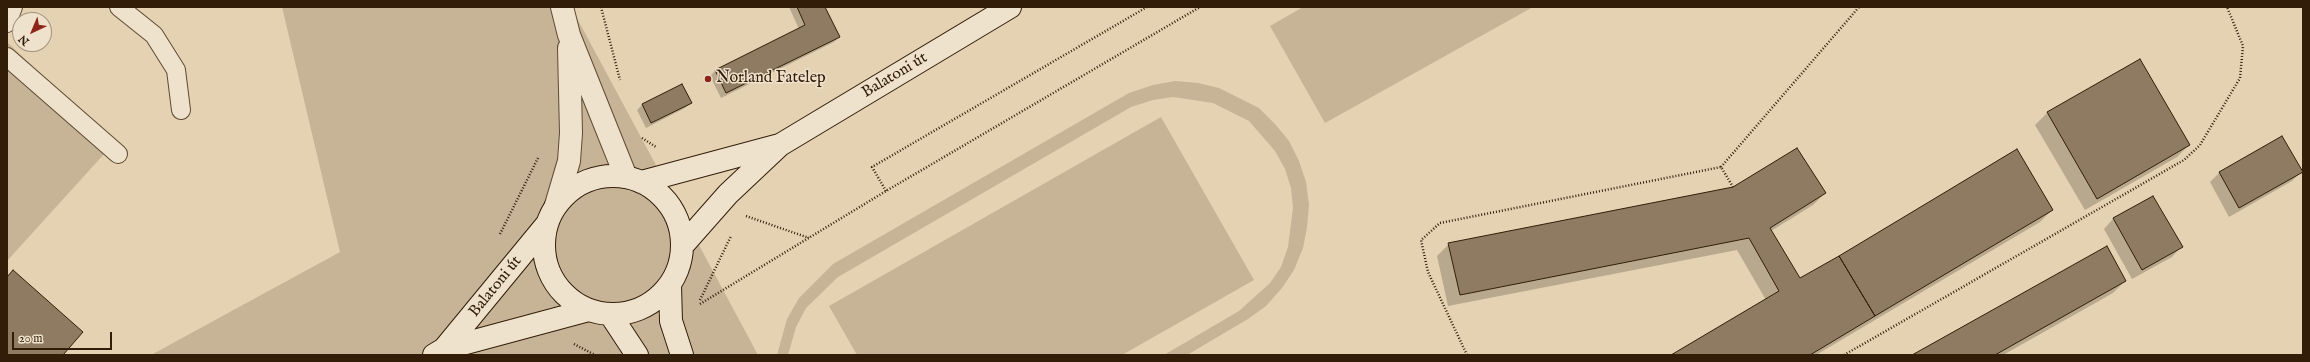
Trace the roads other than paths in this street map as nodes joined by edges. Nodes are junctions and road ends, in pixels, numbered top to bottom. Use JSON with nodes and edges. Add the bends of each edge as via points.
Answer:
{"nodes":[{"id":1,"x":120,"y":7,"type":"edge"},
{"id":2,"x":562,"y":7,"type":"edge"},
{"id":3,"x":1010,"y":7,"type":"edge"},
{"id":4,"x":569,"y":35,"type":"junction"},
{"id":5,"x":7,"y":57,"type":"edge"},
{"id":6,"x":181,"y":110,"type":"dead end"},
{"id":7,"x":780,"y":145,"type":"junction"},
{"id":8,"x":118,"y":154,"type":"dead end"},
{"id":9,"x":634,"y":179,"type":"junction"},
{"id":10,"x":552,"y":214,"type":"junction"},
{"id":11,"x":683,"y":245,"type":"junction"},
{"id":12,"x":670,"y":285,"type":"junction"},
{"id":13,"x":589,"y":310,"type":"junction"},
{"id":14,"x":610,"y":314,"type":"junction"},
{"id":15,"x":439,"y":352,"type":"edge"},
{"id":16,"x":637,"y":355,"type":"edge"},
{"id":17,"x":682,"y":355,"type":"edge"}],
"edges":[{"from":1,"to":6,"type":"lane","via":[[154,35],[176,70]]},
{"from":2,"to":4,"type":"main road"},
{"from":3,"to":7,"type":"main road","name":"Balatoni út"},
{"from":4,"to":9,"type":"main road"},
{"from":4,"to":10,"type":"main road","via":[[569,161]]},
{"from":5,"to":8,"type":"lane"},
{"from":7,"to":9,"type":"main road","name":"Balatoni út"},
{"from":7,"to":11,"type":"main road","name":"Balatoni út","via":[[728,194]]},
{"from":9,"to":10,"type":"main road","via":[[606,176],[587,181],[570,190]]},
{"from":9,"to":11,"type":"main road","via":[[658,192],[671,207],[680,225]]},
{"from":10,"to":13,"type":"main road","via":[[544,244],[547,265],[556,284],[571,299]]},
{"from":10,"to":15,"type":"main road","name":"Balatoni út"},
{"from":11,"to":12,"type":"main road","via":[[679,266]]},
{"from":12,"to":14,"type":"main road","via":[[655,300],[636,310]]},
{"from":12,"to":17,"type":"main road","via":[[671,321]]},
{"from":13,"to":14,"type":"main road"},
{"from":13,"to":15,"type":"main road","name":"Balatoni út"},
{"from":14,"to":16,"type":"main road"}]}
